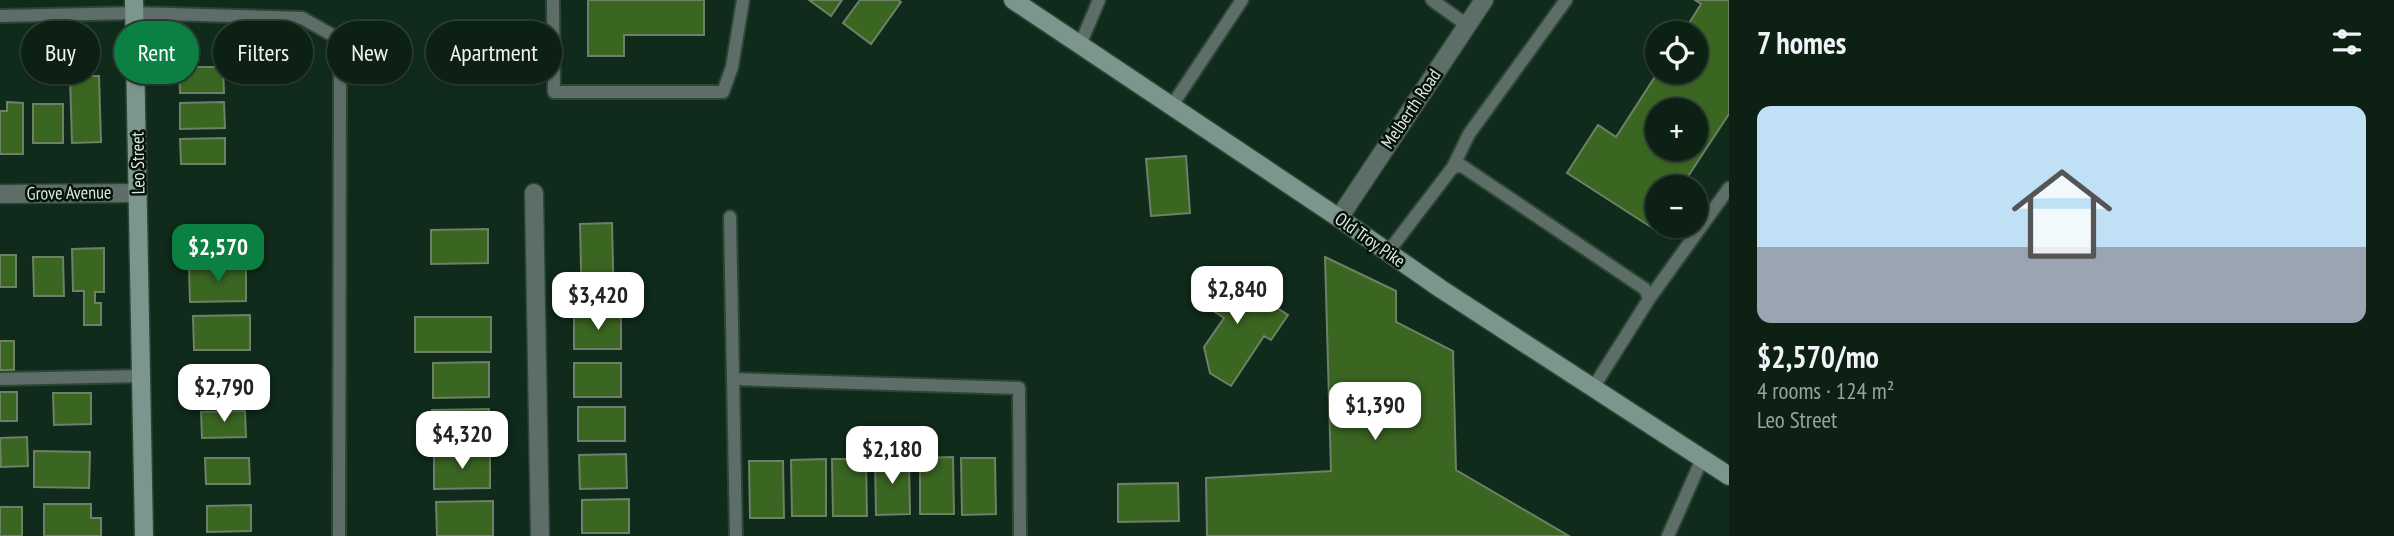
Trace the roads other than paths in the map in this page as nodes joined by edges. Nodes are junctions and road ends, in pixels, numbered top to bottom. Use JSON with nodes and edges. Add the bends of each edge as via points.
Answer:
{"nodes":[{"id":1,"x":554,"y":0,"type":"edge"},
{"id":2,"x":743,"y":0,"type":"edge"},
{"id":3,"x":1013,"y":0,"type":"edge"},
{"id":4,"x":1099,"y":0,"type":"edge"},
{"id":5,"x":1242,"y":0,"type":"edge"},
{"id":6,"x":1432,"y":0,"type":"edge"},
{"id":7,"x":1484,"y":0,"type":"edge"},
{"id":8,"x":1566,"y":0,"type":"edge"},
{"id":9,"x":135,"y":6,"type":"edge"},
{"id":10,"x":0,"y":16,"type":"edge"},
{"id":11,"x":1467,"y":25,"type":"junction"},
{"id":12,"x":1080,"y":45,"type":"junction"},
{"id":13,"x":1171,"y":107,"type":"junction"},
{"id":14,"x":1453,"y":167,"type":"junction"},
{"id":15,"x":1729,"y":188,"type":"edge"},
{"id":16,"x":138,"y":193,"type":"junction"},
{"id":17,"x":534,"y":193,"type":"dead end"},
{"id":18,"x":0,"y":194,"type":"edge"},
{"id":19,"x":730,"y":218,"type":"dead end"},
{"id":20,"x":1339,"y":218,"type":"junction"},
{"id":21,"x":1388,"y":252,"type":"junction"},
{"id":22,"x":1649,"y":299,"type":"junction"},
{"id":23,"x":141,"y":376,"type":"junction"},
{"id":24,"x":0,"y":379,"type":"edge"},
{"id":25,"x":733,"y":379,"type":"junction"},
{"id":26,"x":1593,"y":388,"type":"junction"},
{"id":27,"x":1702,"y":459,"type":"junction"},
{"id":28,"x":1729,"y":476,"type":"edge"},
{"id":29,"x":144,"y":536,"type":"edge"},
{"id":30,"x":339,"y":536,"type":"edge"},
{"id":31,"x":540,"y":536,"type":"edge"},
{"id":32,"x":736,"y":536,"type":"edge"},
{"id":33,"x":1020,"y":536,"type":"edge"},
{"id":34,"x":1668,"y":536,"type":"edge"}],
"edges":[{"from":1,"to":2,"type":"lane","via":[[554,92],[723,92]]},
{"from":3,"to":12,"type":"main road","name":"Old Troy Pike"},
{"from":4,"to":12,"type":"lane"},
{"from":5,"to":13,"type":"lane"},
{"from":6,"to":11,"type":"lane"},
{"from":7,"to":11,"type":"street","name":"Melberth Road"},
{"from":8,"to":14,"type":"lane","via":[[1469,134]]},
{"from":9,"to":10,"type":"lane"},
{"from":9,"to":16,"type":"main road","name":"Leo Street"},
{"from":9,"to":30,"type":"lane","via":[[302,18],[334,36],[340,75]]},
{"from":11,"to":20,"type":"street","name":"Melberth Road"},
{"from":12,"to":13,"type":"main road","name":"Old Troy Pike"},
{"from":13,"to":20,"type":"main road","name":"Old Troy Pike"},
{"from":14,"to":21,"type":"lane"},
{"from":14,"to":22,"type":"lane","via":[[1462,166],[1645,289]]},
{"from":15,"to":22,"type":"lane"},
{"from":16,"to":18,"type":"street","name":"Grove Avenue"},
{"from":16,"to":23,"type":"main road","name":"Leo Street"},
{"from":17,"to":31,"type":"street"},
{"from":19,"to":25,"type":"lane"},
{"from":20,"to":21,"type":"main road","name":"Old Troy Pike"},
{"from":21,"to":26,"type":"main road","name":"Old Troy Pike"},
{"from":22,"to":26,"type":"lane"},
{"from":23,"to":24,"type":"lane"},
{"from":23,"to":29,"type":"main road","name":"Leo Street"},
{"from":25,"to":32,"type":"lane"},
{"from":25,"to":33,"type":"lane","via":[[1019,388]]},
{"from":26,"to":27,"type":"main road","name":"Old Troy Pike"},
{"from":27,"to":28,"type":"main road","name":"Old Troy Pike"},
{"from":27,"to":34,"type":"lane"}]}
